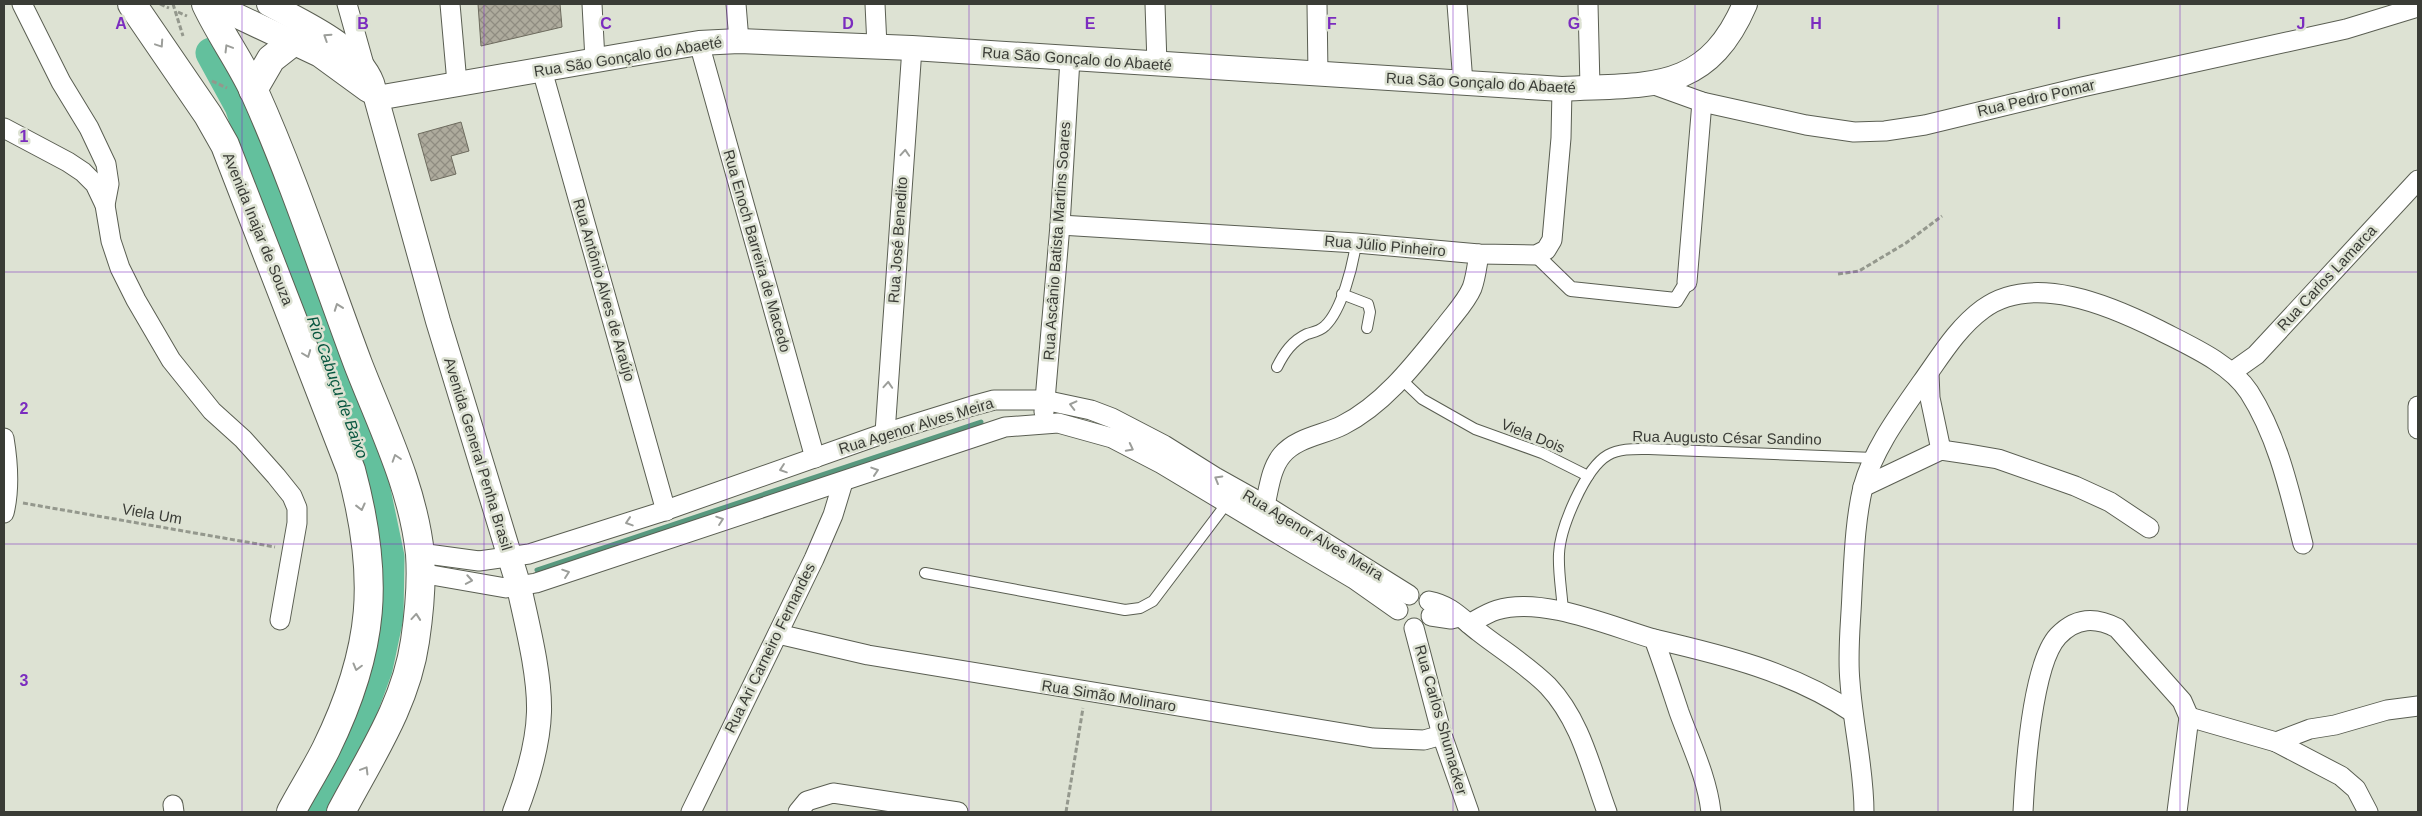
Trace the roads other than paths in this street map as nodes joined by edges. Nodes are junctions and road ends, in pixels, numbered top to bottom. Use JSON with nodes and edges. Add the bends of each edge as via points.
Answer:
{"nodes":[{"id":1,"x":22,"y":4,"type":"edge"},
{"id":2,"x":132,"y":4,"type":"edge"},
{"id":3,"x":206,"y":4,"type":"edge"},
{"id":4,"x":212,"y":4,"type":"edge"},
{"id":5,"x":270,"y":4,"type":"edge"},
{"id":6,"x":347,"y":4,"type":"edge"},
{"id":7,"x":450,"y":4,"type":"edge"},
{"id":8,"x":592,"y":4,"type":"edge"},
{"id":9,"x":736,"y":4,"type":"edge"},
{"id":10,"x":876,"y":4,"type":"edge"},
{"id":11,"x":1154,"y":4,"type":"edge"},
{"id":12,"x":1317,"y":4,"type":"edge"},
{"id":13,"x":1458,"y":4,"type":"edge"},
{"id":14,"x":1588,"y":4,"type":"edge"},
{"id":15,"x":1745,"y":4,"type":"edge"},
{"id":16,"x":2418,"y":7,"type":"edge"},
{"id":17,"x":294,"y":41,"type":"junction"},
{"id":18,"x":739,"y":41,"type":"junction"},
{"id":19,"x":699,"y":43,"type":"junction"},
{"id":20,"x":876,"y":46,"type":"junction"},
{"id":21,"x":912,"y":48,"type":"junction"},
{"id":22,"x":1070,"y":59,"type":"junction"},
{"id":23,"x":595,"y":60,"type":"junction"},
{"id":24,"x":1157,"y":64,"type":"junction"},
{"id":25,"x":365,"y":68,"type":"junction"},
{"id":26,"x":542,"y":70,"type":"junction"},
{"id":27,"x":1318,"y":74,"type":"junction"},
{"id":28,"x":457,"y":83,"type":"junction"},
{"id":29,"x":1463,"y":83,"type":"junction"},
{"id":30,"x":1652,"y":84,"type":"junction"},
{"id":31,"x":1590,"y":87,"type":"junction"},
{"id":32,"x":1562,"y":88,"type":"junction"},
{"id":33,"x":253,"y":90,"type":"junction"},
{"id":34,"x":376,"y":98,"type":"junction"},
{"id":35,"x":1702,"y":102,"type":"junction"},
{"id":36,"x":4,"y":128,"type":"edge"},
{"id":37,"x":2418,"y":180,"type":"edge"},
{"id":38,"x":105,"y":205,"type":"junction"},
{"id":39,"x":1060,"y":225,"type":"junction"},
{"id":40,"x":1356,"y":243,"type":"junction"},
{"id":41,"x":1479,"y":254,"type":"junction"},
{"id":42,"x":1536,"y":255,"type":"junction"},
{"id":43,"x":1687,"y":282,"type":"joint"},
{"id":44,"x":1342,"y":294,"type":"junction"},
{"id":45,"x":1367,"y":328,"type":"dead end"},
{"id":46,"x":1277,"y":367,"type":"dead end"},
{"id":47,"x":2232,"y":372,"type":"junction"},
{"id":48,"x":1929,"y":373,"type":"junction"},
{"id":49,"x":1400,"y":378,"type":"junction"},
{"id":50,"x":994,"y":400,"type":"junction"},
{"id":51,"x":1044,"y":400,"type":"junction"},
{"id":52,"x":2418,"y":406,"type":"edge"},
{"id":53,"x":1044,"y":423,"type":"junction"},
{"id":54,"x":1005,"y":427,"type":"junction"},
{"id":55,"x":2418,"y":429,"type":"edge"},
{"id":56,"x":885,"y":433,"type":"junction"},
{"id":57,"x":4,"y":438,"type":"edge"},
{"id":58,"x":1941,"y":450,"type":"junction"},
{"id":59,"x":815,"y":458,"type":"junction"},
{"id":60,"x":1874,"y":458,"type":"junction"},
{"id":61,"x":1588,"y":476,"type":"junction"},
{"id":62,"x":843,"y":482,"type":"junction"},
{"id":63,"x":1863,"y":488,"type":"junction"},
{"id":64,"x":1227,"y":503,"type":"junction"},
{"id":65,"x":1265,"y":505,"type":"junction"},
{"id":66,"x":5,"y":507,"type":"edge"},
{"id":67,"x":666,"y":510,"type":"junction"},
{"id":68,"x":2148,"y":528,"type":"dead end"},
{"id":69,"x":2303,"y":544,"type":"dead end"},
{"id":70,"x":509,"y":557,"type":"junction"},
{"id":71,"x":420,"y":563,"type":"junction"},
{"id":72,"x":925,"y":573,"type":"dead end"},
{"id":73,"x":519,"y":587,"type":"junction"},
{"id":74,"x":1409,"y":595,"type":"junction"},
{"id":75,"x":1430,"y":608,"type":"junction"},
{"id":76,"x":1398,"y":610,"type":"junction"},
{"id":77,"x":1563,"y":612,"type":"junction"},
{"id":78,"x":280,"y":620,"type":"dead end"},
{"id":79,"x":1464,"y":620,"type":"junction"},
{"id":80,"x":1414,"y":628,"type":"junction"},
{"id":81,"x":778,"y":634,"type":"junction"},
{"id":82,"x":1654,"y":639,"type":"junction"},
{"id":83,"x":2418,"y":706,"type":"edge"},
{"id":84,"x":1852,"y":712,"type":"junction"},
{"id":85,"x":2190,"y":716,"type":"junction"},
{"id":86,"x":1442,"y":735,"type":"junction"},
{"id":87,"x":2276,"y":742,"type":"junction"},
{"id":88,"x":291,"y":812,"type":"edge"},
{"id":89,"x":341,"y":812,"type":"edge"},
{"id":90,"x":515,"y":812,"type":"edge"},
{"id":91,"x":691,"y":812,"type":"edge"},
{"id":92,"x":798,"y":812,"type":"edge"},
{"id":93,"x":958,"y":812,"type":"edge"},
{"id":94,"x":1469,"y":812,"type":"edge"},
{"id":95,"x":1607,"y":812,"type":"edge"},
{"id":96,"x":1711,"y":812,"type":"edge"},
{"id":97,"x":1864,"y":812,"type":"edge"},
{"id":98,"x":2023,"y":812,"type":"edge"},
{"id":99,"x":2177,"y":812,"type":"edge"},
{"id":100,"x":2368,"y":812,"type":"edge"}],
"edges":[{"from":1,"to":38,"type":"street","via":[[106,164],[109,184]]},
{"from":2,"to":88,"type":"main road","name":"Avenida Inajar de Souza","one_way":true,"via":[[225,145],[351,470],[363,516],[370,594],[361,652],[345,707],[326,750]]},
{"from":33,"to":3,"type":"main road","one_way":true},
{"from":4,"to":17,"type":"street"},
{"from":25,"to":5,"type":"street","name":"Avenida General Penha Brasil","one_way":true,"via":[[339,45]]},
{"from":6,"to":25,"type":"street"},
{"from":7,"to":28,"type":"street"},
{"from":8,"to":23,"type":"street"},
{"from":9,"to":18,"type":"street"},
{"from":10,"to":20,"type":"street"},
{"from":11,"to":24,"type":"street"},
{"from":12,"to":27,"type":"street"},
{"from":13,"to":29,"type":"street"},
{"from":14,"to":31,"type":"street"},
{"from":15,"to":30,"type":"street","name":"Rua São Gonçalo do Abaeté","via":[[1729,36],[1706,59],[1677,78]]},
{"from":16,"to":35,"type":"street","name":"Rua Pedro Pomar","via":[[2346,29],[1926,125],[1885,131],[1854,132],[1806,125]]},
{"from":17,"to":33,"type":"main road","via":[[266,65]]},
{"from":17,"to":34,"type":"street","via":[[336,66]]},
{"from":18,"to":19,"type":"street","name":"Rua São Gonçalo do Abaeté"},
{"from":18,"to":20,"type":"street","name":"Rua São Gonçalo do Abaeté"},
{"from":19,"to":23,"type":"street","name":"Rua São Gonçalo do Abaeté"},
{"from":19,"to":59,"type":"street","name":"Rua Enoch Barreira de Macedo"},
{"from":20,"to":21,"type":"street","name":"Rua São Gonçalo do Abaeté"},
{"from":21,"to":22,"type":"street","name":"Rua São Gonçalo do Abaeté"},
{"from":56,"to":21,"type":"street","name":"Rua José Benedito","one_way":true},
{"from":22,"to":24,"type":"street","name":"Rua São Gonçalo do Abaeté"},
{"from":22,"to":39,"type":"street","name":"Rua Ascânio Batista Martins Soares"},
{"from":23,"to":26,"type":"street","name":"Rua São Gonçalo do Abaeté"},
{"from":24,"to":27,"type":"street","name":"Rua São Gonçalo do Abaeté"},
{"from":25,"to":34,"type":"street","name":"Avenida General Penha Brasil"},
{"from":26,"to":28,"type":"street","name":"Rua São Gonçalo do Abaeté"},
{"from":26,"to":67,"type":"street","name":"Rua Antônio Alves de Araújo"},
{"from":27,"to":29,"type":"street","name":"Rua São Gonçalo do Abaeté"},
{"from":28,"to":34,"type":"street","name":"Rua São Gonçalo do Abaeté"},
{"from":29,"to":32,"type":"street","name":"Rua São Gonçalo do Abaeté"},
{"from":30,"to":31,"type":"street","name":"Rua São Gonçalo do Abaeté"},
{"from":30,"to":35,"type":"street","name":"Rua Pedro Pomar"},
{"from":31,"to":32,"type":"street","name":"Rua São Gonçalo do Abaeté"},
{"from":32,"to":42,"type":"street","via":[[1562,138],[1552,240],[1546,250]]},
{"from":71,"to":33,"type":"main road","one_way":true,"via":[[406,490],[388,436]]},
{"from":34,"to":70,"type":"street","name":"Avenida General Penha Brasil","via":[[438,321]]},
{"from":35,"to":43,"type":"street"},
{"from":36,"to":38,"type":"street","via":[[84,172],[95,184]]},
{"from":37,"to":47,"type":"street","name":"Rua Carlos Lamarca","via":[[2256,355]]},
{"from":38,"to":78,"type":"street","via":[[111,241],[120,268],[171,360],[212,411],[243,440],[292,496],[297,508],[293,550]]},
{"from":39,"to":40,"type":"street","name":"Rua Júlio Pinheiro"},
{"from":39,"to":51,"type":"street","name":"Rua Ascânio Batista Martins Soares"},
{"from":40,"to":41,"type":"street","name":"Rua Júlio Pinheiro"},
{"from":40,"to":44,"type":"lane"},
{"from":41,"to":42,"type":"street","name":"Rua Júlio Pinheiro"},
{"from":41,"to":49,"type":"street","via":[[1475,278],[1466,299]]},
{"from":42,"to":43,"type":"street","via":[[1571,289],[1676,300]]},
{"from":44,"to":45,"type":"lane","via":[[1368,304]]},
{"from":44,"to":46,"type":"lane","via":[[1325,326],[1293,343]]},
{"from":47,"to":48,"type":"street","via":[[2173,338],[2106,306],[2081,298],[2030,293],[2007,298],[1985,308],[1965,325]]},
{"from":47,"to":69,"type":"street","via":[[2249,392],[2265,422]]},
{"from":48,"to":58,"type":"street","via":[[1930,398]]},
{"from":48,"to":60,"type":"street","via":[[1890,428]]},
{"from":49,"to":61,"type":"lane","name":"Viela Dois","via":[[1422,399],[1475,428],[1542,453]]},
{"from":49,"to":65,"type":"street","via":[[1364,413],[1342,426],[1293,446],[1283,454],[1275,465]]},
{"from":50,"to":51,"type":"street","name":"Rua Agenor Alves Meira"},
{"from":50,"to":54,"type":"street"},
{"from":50,"to":56,"type":"street","name":"Rua Agenor Alves Meira"},
{"from":51,"to":53,"type":"street","name":"Rua Ascânio Batista Martins Soares"},
{"from":65,"to":51,"type":"street","name":"Rua Agenor Alves Meira","one_way":true,"via":[[1112,418]]},
{"from":52,"to":55,"type":"street"},
{"from":53,"to":54,"type":"street","name":"Rua Agenor Alves Meira"},
{"from":53,"to":64,"type":"street","name":"Rua Agenor Alves Meira","one_way":true,"via":[[1083,428],[1112,438]]},
{"from":62,"to":54,"type":"street","name":"Rua Agenor Alves Meira","one_way":true},
{"from":56,"to":59,"type":"street","name":"Rua Agenor Alves Meira"},
{"from":57,"to":66,"type":"street","via":[[7,472]]},
{"from":58,"to":63,"type":"street"},
{"from":58,"to":68,"type":"street","via":[[1998,460],[2076,486],[2110,502]]},
{"from":59,"to":67,"type":"street","name":"Rua Agenor Alves Meira","one_way":true},
{"from":60,"to":61,"type":"lane","name":"Rua Augusto César Sandino","via":[[1628,450],[1609,454]]},
{"from":60,"to":63,"type":"street"},
{"from":61,"to":77,"type":"lane","via":[[1560,542]]},
{"from":73,"to":62,"type":"street","name":"Rua Agenor Alves Meira","one_way":true},
{"from":62,"to":81,"type":"street","name":"Rua Ari Carneiro Fernandes","via":[[825,534]]},
{"from":63,"to":84,"type":"street","via":[[1855,537],[1849,637]]},
{"from":64,"to":72,"type":"lane","via":[[1153,601],[1140,608],[1125,610]]},
{"from":64,"to":76,"type":"street","name":"Rua Agenor Alves Meira","via":[[1354,579]]},
{"from":65,"to":74,"type":"street","name":"Rua Agenor Alves Meira"},
{"from":67,"to":70,"type":"street","name":"Rua Agenor Alves Meira","one_way":true,"via":[[530,554]]},
{"from":70,"to":71,"type":"street","name":"Rua Agenor Alves Meira"},
{"from":70,"to":73,"type":"street","name":"Avenida General Penha Brasil"},
{"from":71,"to":73,"type":"street","name":"Rua Agenor Alves Meira","one_way":true,"via":[[467,579],[506,588]]},
{"from":89,"to":71,"type":"main road","one_way":true,"via":[[400,700],[415,641]]},
{"from":73,"to":90,"type":"street","name":"Avenida General Penha Brasil","via":[[533,657],[539,711],[531,765]]},
{"from":74,"to":75,"type":"street","via":[[1420,595]]},
{"from":74,"to":76,"type":"street","via":[[1399,604]]},
{"from":75,"to":79,"type":"street","via":[[1448,606]]},
{"from":75,"to":80,"type":"street","via":[[1425,625]]},
{"from":76,"to":80,"type":"street","via":[[1404,624]]},
{"from":77,"to":79,"type":"street","via":[[1515,606]]},
{"from":77,"to":82,"type":"street"},
{"from":79,"to":95,"type":"street","via":[[1516,658],[1547,685],[1562,704],[1585,748]]},
{"from":80,"to":86,"type":"street","name":"Rua Carlos Shumacker"},
{"from":81,"to":86,"type":"street","name":"Rua Simão Molinaro","via":[[868,655],[1373,738],[1424,740]]},
{"from":81,"to":91,"type":"street","name":"Rua Ari Carneiro Fernandes"},
{"from":82,"to":84,"type":"street","via":[[1710,652],[1788,678],[1826,694]]},
{"from":82,"to":96,"type":"street","via":[[1693,745]]},
{"from":83,"to":87,"type":"street","via":[[2310,728]]},
{"from":84,"to":97,"type":"street","via":[[1864,787]]},
{"from":85,"to":87,"type":"street"},
{"from":85,"to":98,"type":"street","via":[[2182,701],[2118,628],[2091,619],[2076,623],[2058,636],[2045,665],[2035,702]]},
{"from":85,"to":99,"type":"street"},
{"from":86,"to":94,"type":"street","name":"Rua Carlos Shumacker"},
{"from":87,"to":100,"type":"street","via":[[2341,776],[2356,788]]},
{"from":92,"to":93,"type":"street","via":[[808,801],[833,793]]}]}
